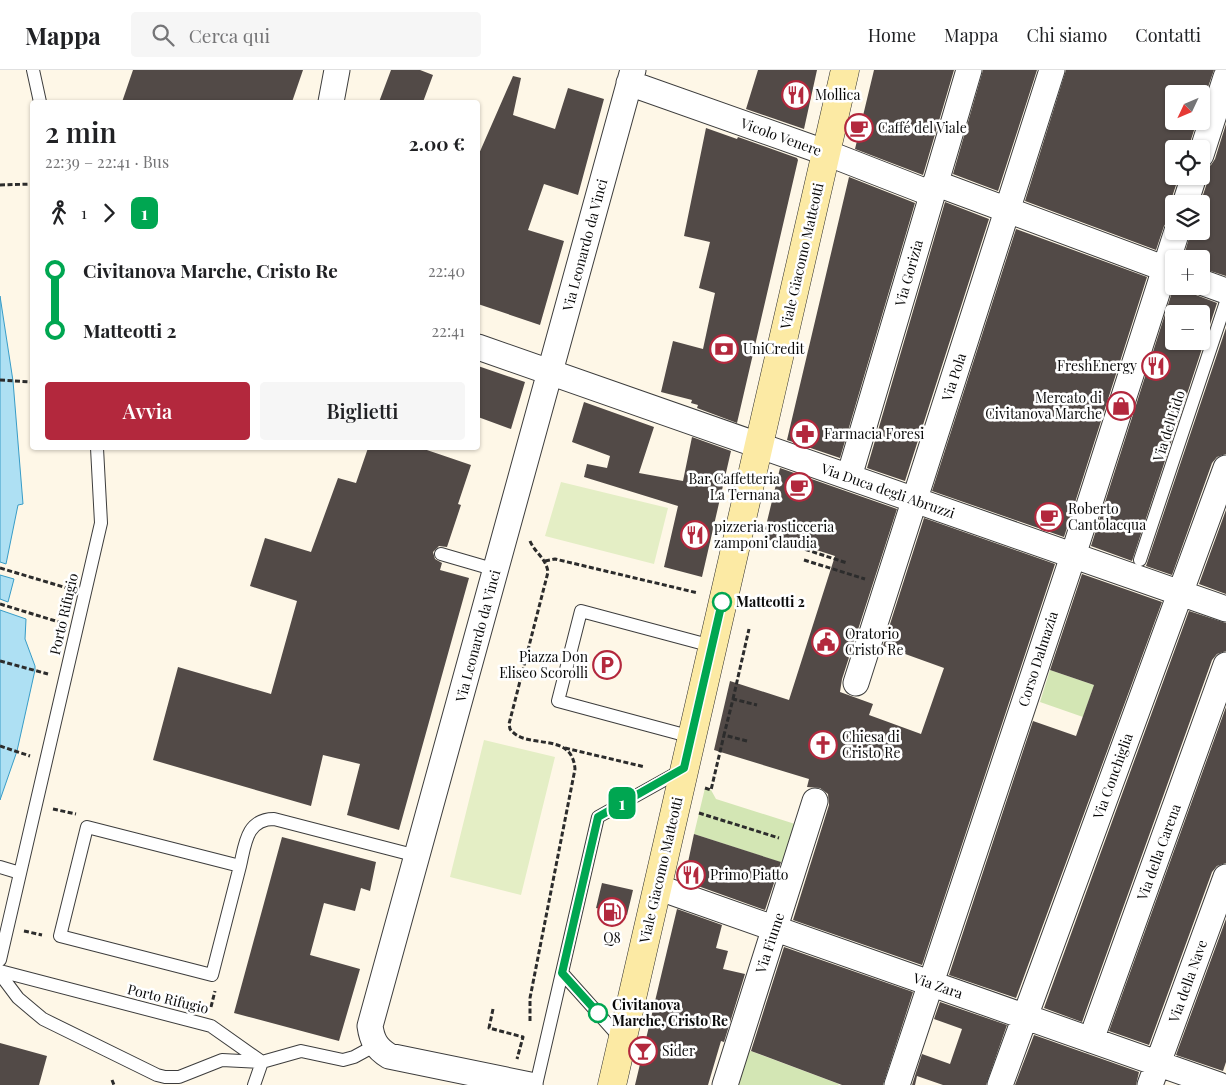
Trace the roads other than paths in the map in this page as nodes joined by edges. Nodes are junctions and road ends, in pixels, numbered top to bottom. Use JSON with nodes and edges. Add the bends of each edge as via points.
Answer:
{"nodes":[{"id":1,"x":33,"y":70,"type":"edge"},
{"id":2,"x":337,"y":70,"type":"edge"},
{"id":3,"x":845,"y":70,"type":"edge"},
{"id":4,"x":969,"y":70,"type":"edge"},
{"id":5,"x":1052,"y":70,"type":"edge"},
{"id":6,"x":631,"y":76,"type":"edge"},
{"id":7,"x":1226,"y":77,"type":"edge"},
{"id":8,"x":40,"y":100,"type":"edge"},
{"id":9,"x":331,"y":100,"type":"edge"},
{"id":10,"x":1206,"y":140,"type":"edge"},
{"id":11,"x":827,"y":153,"type":"junction"},
{"id":12,"x":934,"y":189,"type":"junction"},
{"id":13,"x":1008,"y":210,"type":"junction"},
{"id":14,"x":1165,"y":269,"type":"edge"},
{"id":15,"x":1165,"y":282,"type":"edge"},
{"id":16,"x":1210,"y":285,"type":"edge"},
{"id":17,"x":1226,"y":291,"type":"edge"},
{"id":18,"x":1226,"y":302,"type":"edge"},
{"id":19,"x":480,"y":348,"type":"edge"},
{"id":20,"x":550,"y":373,"type":"junction"},
{"id":21,"x":758,"y":445,"type":"junction"},
{"id":22,"x":97,"y":450,"type":"edge"},
{"id":23,"x":1226,"y":468,"type":"edge"},
{"id":24,"x":848,"y":477,"type":"junction"},
{"id":25,"x":915,"y":500,"type":"junction"},
{"id":26,"x":441,"y":554,"type":"dead end"},
{"id":27,"x":1073,"y":555,"type":"junction"},
{"id":28,"x":1140,"y":560,"type":"dead end"},
{"id":29,"x":496,"y":570,"type":"junction"},
{"id":30,"x":1181,"y":593,"type":"junction"},
{"id":31,"x":1226,"y":609,"type":"edge"},
{"id":32,"x":712,"y":646,"type":"junction"},
{"id":33,"x":1226,"y":664,"type":"edge"},
{"id":34,"x":856,"y":683,"type":"dead end"},
{"id":35,"x":692,"y":738,"type":"junction"},
{"id":36,"x":684,"y":768,"type":"junction"},
{"id":37,"x":815,"y":801,"type":"dead end"},
{"id":38,"x":417,"y":856,"type":"junction"},
{"id":39,"x":240,"y":866,"type":"junction"},
{"id":40,"x":0,"y":867,"type":"edge"},
{"id":41,"x":20,"y":873,"type":"junction"},
{"id":42,"x":1226,"y":877,"type":"edge"},
{"id":43,"x":657,"y":888,"type":"junction"},
{"id":44,"x":775,"y":929,"type":"junction"},
{"id":45,"x":0,"y":960,"type":"edge"},
{"id":46,"x":0,"y":973,"type":"edge"},
{"id":47,"x":562,"y":973,"type":"junction"},
{"id":48,"x":930,"y":984,"type":"junction"},
{"id":49,"x":1025,"y":1017,"type":"junction"},
{"id":50,"x":622,"y":1040,"type":"junction"},
{"id":51,"x":1091,"y":1040,"type":"junction"},
{"id":52,"x":376,"y":1045,"type":"junction"},
{"id":53,"x":262,"y":1062,"type":"junction"},
{"id":54,"x":1153,"y":1074,"type":"edge"},
{"id":55,"x":254,"y":1085,"type":"edge"},
{"id":56,"x":530,"y":1085,"type":"edge"},
{"id":57,"x":536,"y":1085,"type":"edge"},
{"id":58,"x":612,"y":1085,"type":"edge"},
{"id":59,"x":726,"y":1085,"type":"edge"},
{"id":60,"x":897,"y":1085,"type":"edge"},
{"id":61,"x":1000,"y":1085,"type":"edge"},
{"id":62,"x":1219,"y":1085,"type":"edge"}],
"edges":[{"from":1,"to":8,"type":"lane"},
{"from":2,"to":9,"type":"street"},
{"from":3,"to":11,"type":"street","name":"Viale Giacomo Matteotti"},
{"from":4,"to":12,"type":"street","name":"Via Gorizia"},
{"from":5,"to":13,"type":"street","name":"Via Pola"},
{"from":6,"to":11,"type":"street","name":"Vicolo Venere"},
{"from":6,"to":20,"type":"street","name":"Via Leonardo da Vinci"},
{"from":7,"to":10,"type":"street"},
{"from":11,"to":12,"type":"street","name":"Vicolo Venere"},
{"from":11,"to":21,"type":"street","name":"Viale Giacomo Matteotti"},
{"from":12,"to":13,"type":"street","name":"Vicolo Venere"},
{"from":12,"to":24,"type":"street","name":"Via Gorizia"},
{"from":13,"to":14,"type":"street","name":"Vicolo Venere"},
{"from":13,"to":25,"type":"street","name":"Via Pola"},
{"from":15,"to":27,"type":"street","name":"Corso Dalmazia"},
{"from":16,"to":17,"type":"street"},
{"from":18,"to":28,"type":"lane","name":"Via del Lido"},
{"from":19,"to":20,"type":"street","name":"Via Duca degli Abruzzi"},
{"from":20,"to":21,"type":"street","name":"Via Duca degli Abruzzi"},
{"from":20,"to":29,"type":"street","name":"Via Leonardo da Vinci"},
{"from":21,"to":24,"type":"street","name":"Via Duca degli Abruzzi"},
{"from":21,"to":32,"type":"street","name":"Viale Giacomo Matteotti"},
{"from":22,"to":41,"type":"lane","name":"Porto Rifugio","via":[[101,523]]},
{"from":23,"to":30,"type":"street","name":"Via Conchiglia"},
{"from":24,"to":25,"type":"street","name":"Via Duca degli Abruzzi"},
{"from":25,"to":27,"type":"street","name":"Via Duca degli Abruzzi"},
{"from":25,"to":34,"type":"street","name":"Via Pola"},
{"from":26,"to":29,"type":"lane"},
{"from":27,"to":30,"type":"street","name":"Via Duca degli Abruzzi"},
{"from":27,"to":48,"type":"street","name":"Corso Dalmazia"},
{"from":29,"to":38,"type":"street","name":"Via Leonardo da Vinci"},
{"from":30,"to":31,"type":"street","name":"Via Duca degli Abruzzi"},
{"from":30,"to":49,"type":"street","name":"Via Conchiglia"},
{"from":32,"to":35,"type":"street","name":"Viale Giacomo Matteotti"},
{"from":32,"to":35,"type":"lane","via":[[581,611],[558,701]]},
{"from":33,"to":51,"type":"street","name":"Via della Carena"},
{"from":35,"to":36,"type":"street","name":"Viale Giacomo Matteotti"},
{"from":36,"to":43,"type":"street","name":"Viale Giacomo Matteotti"},
{"from":36,"to":47,"type":"lane","via":[[598,817]]},
{"from":37,"to":44,"type":"street","name":"Via Fiume"},
{"from":38,"to":39,"type":"lane","via":[[265,819],[248,833]]},
{"from":38,"to":52,"type":"street","name":"Via Leonardo da Vinci","via":[[370,1026]]},
{"from":39,"to":39,"type":"lane","via":[[212,975],[60,936],[87,827]]},
{"from":40,"to":41,"type":"lane"},
{"from":41,"to":45,"type":"lane","name":"Porto Rifugio"},
{"from":42,"to":54,"type":"street","name":"Via della Nave"},
{"from":43,"to":44,"type":"street","name":"Via Zara"},
{"from":43,"to":50,"type":"street","name":"Viale Giacomo Matteotti"},
{"from":44,"to":48,"type":"street","name":"Via Zara"},
{"from":44,"to":59,"type":"street","name":"Via Fiume"},
{"from":46,"to":53,"type":"lane","name":"Porto Rifugio","via":[[212,1026]]},
{"from":46,"to":53,"type":"lane","name":"Porto Rifugio","via":[[18,998],[43,1019],[157,1075],[179,1077],[222,1060]]},
{"from":47,"to":50,"type":"lane"},
{"from":47,"to":57,"type":"lane"},
{"from":48,"to":49,"type":"street","name":"Via Zara"},
{"from":48,"to":60,"type":"street","name":"Corso Dalmazia"},
{"from":49,"to":51,"type":"street","name":"Via Zara"},
{"from":49,"to":61,"type":"street","name":"Via Conchiglia"},
{"from":50,"to":58,"type":"street","name":"Viale Giacomo Matteotti"},
{"from":51,"to":54,"type":"street","name":"Via Zara"},
{"from":52,"to":53,"type":"lane","via":[[354,1058],[343,1060],[300,1051]]},
{"from":52,"to":56,"type":"street","via":[[389,1056]]},
{"from":53,"to":55,"type":"lane"},
{"from":54,"to":62,"type":"street","name":"Via Zara"}]}
